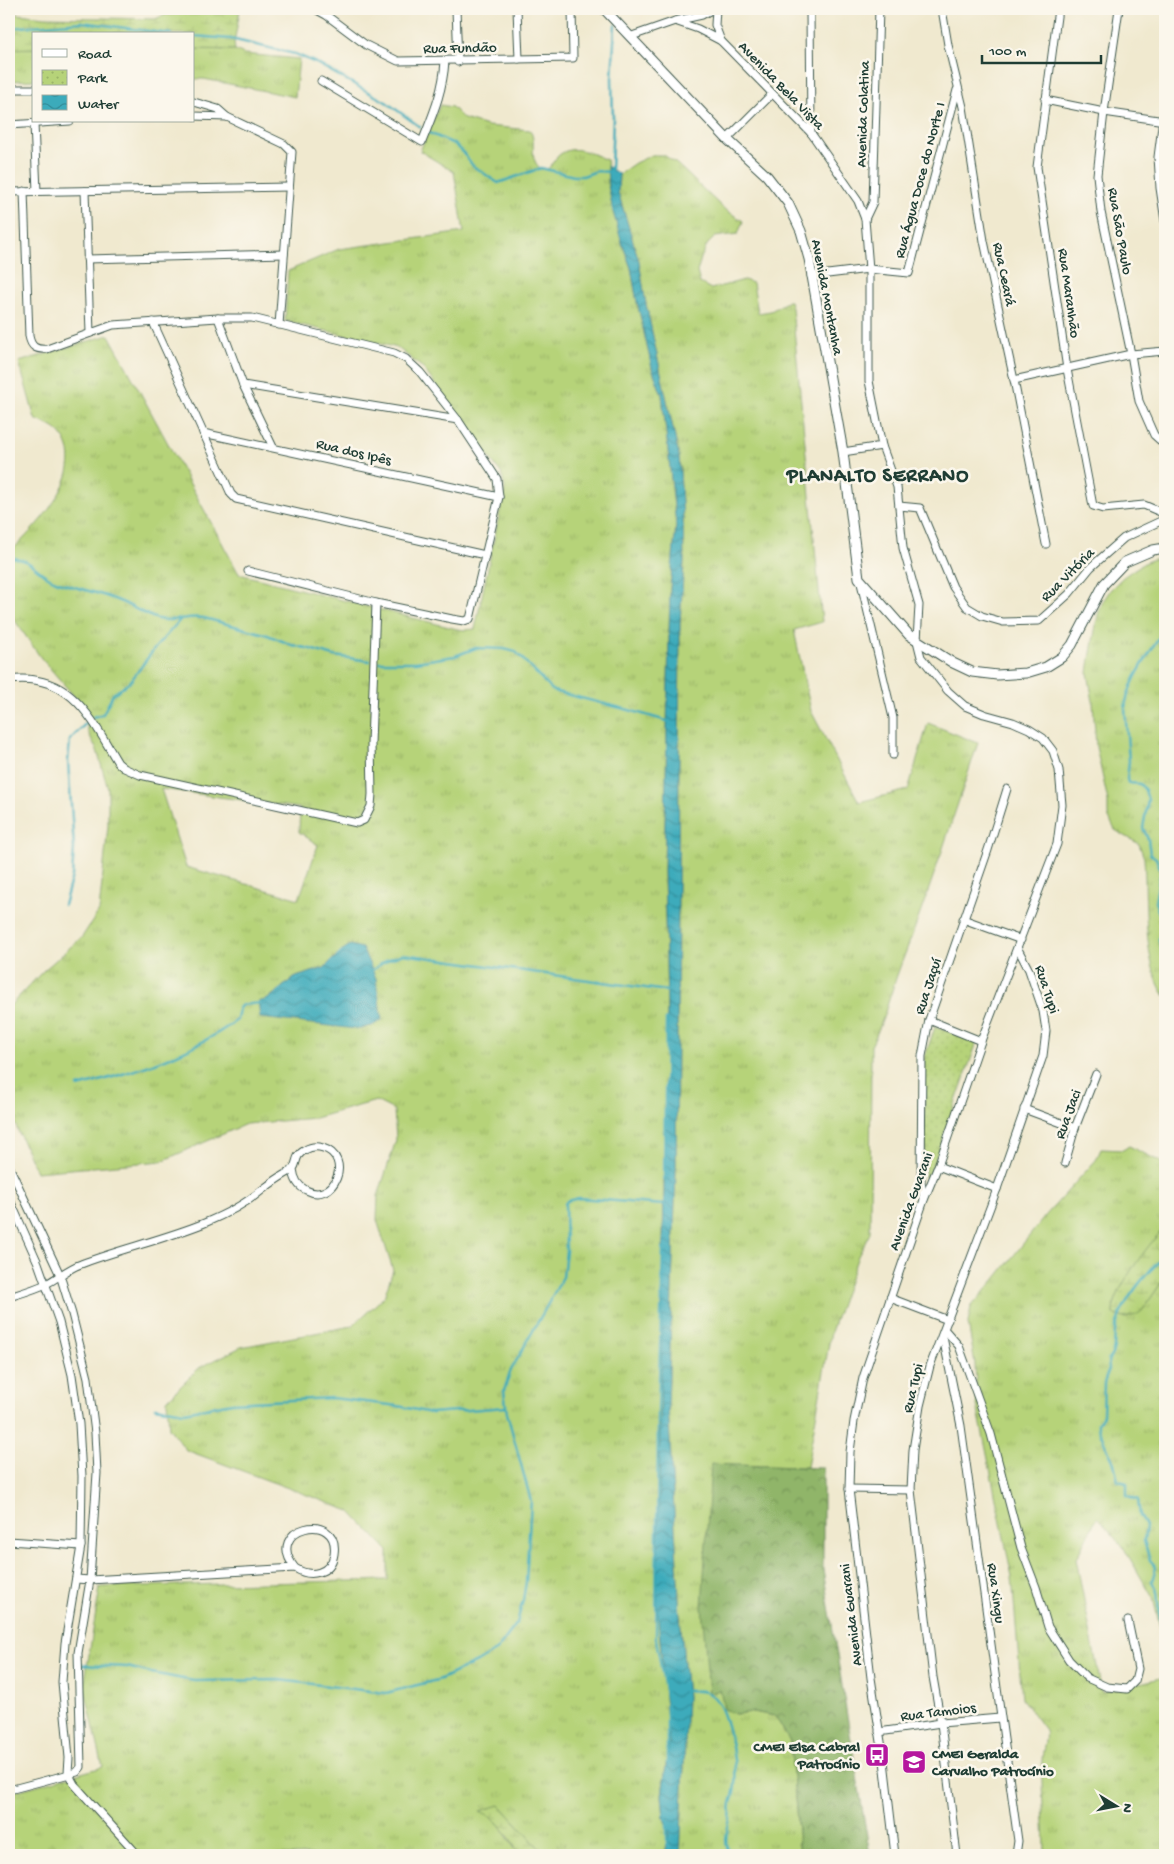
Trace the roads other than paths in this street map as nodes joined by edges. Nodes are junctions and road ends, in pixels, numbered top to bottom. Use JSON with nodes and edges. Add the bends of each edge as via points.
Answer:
{"nodes":[{"id":1,"x":315,"y":9,"type":"edge"},
{"id":2,"x":456,"y":9,"type":"edge"},
{"id":3,"x":517,"y":9,"type":"edge"},
{"id":4,"x":572,"y":9,"type":"edge"},
{"id":5,"x":714,"y":9,"type":"edge"},
{"id":6,"x":810,"y":9,"type":"edge"},
{"id":7,"x":879,"y":9,"type":"edge"},
{"id":8,"x":942,"y":9,"type":"edge"},
{"id":9,"x":1058,"y":9,"type":"edge"},
{"id":10,"x":605,"y":10,"type":"edge"},
{"id":11,"x":1118,"y":11,"type":"edge"},
{"id":12,"x":675,"y":21,"type":"junction"},
{"id":13,"x":632,"y":36,"type":"junction"},
{"id":14,"x":721,"y":41,"type":"junction"},
{"id":15,"x":518,"y":59,"type":"junction"},
{"id":16,"x":444,"y":61,"type":"junction"},
{"id":17,"x":458,"y":62,"type":"junction"},
{"id":18,"x":322,"y":81,"type":"dead end"},
{"id":19,"x":958,"y":87,"type":"junction"},
{"id":20,"x":9,"y":89,"type":"edge"},
{"id":21,"x":32,"y":89,"type":"edge"},
{"id":22,"x":771,"y":94,"type":"junction"},
{"id":23,"x":1045,"y":100,"type":"junction"},
{"id":24,"x":195,"y":102,"type":"edge"},
{"id":25,"x":1165,"y":103,"type":"edge"},
{"id":26,"x":1104,"y":112,"type":"junction"},
{"id":27,"x":195,"y":116,"type":"edge"},
{"id":28,"x":227,"y":117,"type":"junction"},
{"id":29,"x":1164,"y":121,"type":"edge"},
{"id":30,"x":58,"y":122,"type":"edge"},
{"id":31,"x":34,"y":124,"type":"junction"},
{"id":32,"x":9,"y":125,"type":"edge"},
{"id":33,"x":811,"y":133,"type":"junction"},
{"id":34,"x":727,"y":139,"type":"junction"},
{"id":35,"x":289,"y":187,"type":"junction"},
{"id":36,"x":37,"y":191,"type":"junction"},
{"id":37,"x":85,"y":191,"type":"junction"},
{"id":38,"x":9,"y":192,"type":"edge"},
{"id":39,"x":24,"y":192,"type":"junction"},
{"id":40,"x":865,"y":219,"type":"junction"},
{"id":41,"x":1165,"y":221,"type":"edge"},
{"id":42,"x":284,"y":254,"type":"junction"},
{"id":43,"x":87,"y":259,"type":"junction"},
{"id":44,"x":869,"y":270,"type":"junction"},
{"id":45,"x":812,"y":276,"type":"junction"},
{"id":46,"x":218,"y":318,"type":"junction"},
{"id":47,"x":152,"y":322,"type":"junction"},
{"id":48,"x":279,"y":325,"type":"junction"},
{"id":49,"x":90,"y":332,"type":"junction"},
{"id":50,"x":1165,"y":351,"type":"edge"},
{"id":51,"x":1131,"y":354,"type":"junction"},
{"id":52,"x":1067,"y":369,"type":"junction"},
{"id":53,"x":1014,"y":380,"type":"junction"},
{"id":54,"x":243,"y":385,"type":"junction"},
{"id":55,"x":458,"y":420,"type":"junction"},
{"id":56,"x":203,"y":433,"type":"junction"},
{"id":57,"x":1165,"y":445,"type":"edge"},
{"id":58,"x":882,"y":446,"type":"junction"},
{"id":59,"x":273,"y":447,"type":"junction"},
{"id":60,"x":843,"y":452,"type":"junction"},
{"id":61,"x":499,"y":497,"type":"junction"},
{"id":62,"x":899,"y":506,"type":"junction"},
{"id":63,"x":1165,"y":514,"type":"edge"},
{"id":64,"x":1165,"y":519,"type":"edge"},
{"id":65,"x":1046,"y":544,"type":"dead end"},
{"id":66,"x":1165,"y":548,"type":"edge"},
{"id":67,"x":485,"y":555,"type":"junction"},
{"id":68,"x":248,"y":571,"type":"dead end"},
{"id":69,"x":859,"y":578,"type":"junction"},
{"id":70,"x":376,"y":603,"type":"junction"},
{"id":71,"x":917,"y":641,"type":"junction"},
{"id":72,"x":939,"y":654,"type":"junction"},
{"id":73,"x":928,"y":666,"type":"junction"},
{"id":74,"x":9,"y":680,"type":"edge"},
{"id":75,"x":893,"y":755,"type":"dead end"},
{"id":76,"x":1007,"y":789,"type":"dead end"},
{"id":77,"x":963,"y":919,"type":"junction"},
{"id":78,"x":1021,"y":940,"type":"junction"},
{"id":79,"x":1018,"y":949,"type":"junction"},
{"id":80,"x":930,"y":1020,"type":"junction"},
{"id":81,"x":981,"y":1041,"type":"junction"},
{"id":82,"x":1096,"y":1074,"type":"dead end"},
{"id":83,"x":1024,"y":1109,"type":"junction"},
{"id":84,"x":1075,"y":1128,"type":"junction"},
{"id":85,"x":1065,"y":1163,"type":"dead end"},
{"id":86,"x":9,"y":1166,"type":"edge"},
{"id":87,"x":938,"y":1166,"type":"junction"},
{"id":88,"x":293,"y":1169,"type":"junction"},
{"id":89,"x":997,"y":1189,"type":"junction"},
{"id":90,"x":9,"y":1198,"type":"edge"},
{"id":91,"x":924,"y":1200,"type":"junction"},
{"id":92,"x":60,"y":1275,"type":"junction"},
{"id":93,"x":46,"y":1284,"type":"junction"},
{"id":94,"x":9,"y":1297,"type":"edge"},
{"id":95,"x":890,"y":1298,"type":"junction"},
{"id":96,"x":948,"y":1320,"type":"junction"},
{"id":97,"x":944,"y":1332,"type":"junction"},
{"id":98,"x":849,"y":1489,"type":"junction"},
{"id":99,"x":911,"y":1490,"type":"junction"},
{"id":100,"x":9,"y":1540,"type":"edge"},
{"id":101,"x":81,"y":1546,"type":"junction"},
{"id":102,"x":295,"y":1568,"type":"junction"},
{"id":103,"x":76,"y":1579,"type":"junction"},
{"id":104,"x":90,"y":1580,"type":"junction"},
{"id":105,"x":1128,"y":1621,"type":"dead end"},
{"id":106,"x":1000,"y":1718,"type":"junction"},
{"id":107,"x":941,"y":1724,"type":"junction"},
{"id":108,"x":879,"y":1732,"type":"junction"},
{"id":109,"x":68,"y":1773,"type":"junction"},
{"id":110,"x":9,"y":1790,"type":"edge"},
{"id":111,"x":138,"y":1855,"type":"edge"},
{"id":112,"x":895,"y":1855,"type":"edge"},
{"id":113,"x":957,"y":1855,"type":"edge"},
{"id":114,"x":1016,"y":1855,"type":"edge"}],
"edges":[{"from":1,"to":16,"type":"street","name":"Rua Fundão","via":[[366,45],[398,62]]},
{"from":2,"to":17,"type":"street"},
{"from":3,"to":15,"type":"street"},
{"from":4,"to":15,"type":"street","name":"Rua Fundão","via":[[573,58]]},
{"from":5,"to":12,"type":"street"},
{"from":5,"to":14,"type":"street","name":"Avenida Bela Vista"},
{"from":6,"to":33,"type":"street"},
{"from":7,"to":40,"type":"street","name":"Avenida Colatina","via":[[873,202]]},
{"from":8,"to":19,"type":"street","name":"Rua Ceará"},
{"from":9,"to":23,"type":"street","name":"Rua Maranhão"},
{"from":10,"to":13,"type":"street","name":"Avenida Montanha"},
{"from":11,"to":26,"type":"street","name":"Rua São Paulo"},
{"from":12,"to":13,"type":"street"},
{"from":12,"to":14,"type":"street","name":"Avenida Bela Vista"},
{"from":13,"to":34,"type":"street","name":"Avenida Montanha"},
{"from":14,"to":22,"type":"street","name":"Avenida Bela Vista"},
{"from":15,"to":17,"type":"street","name":"Rua Fundão"},
{"from":16,"to":17,"type":"street","name":"Rua Fundão"},
{"from":16,"to":18,"type":"street","via":[[439,99],[422,142]]},
{"from":19,"to":44,"type":"street","name":"Rua Água Doce do Norte I","via":[[909,273]]},
{"from":19,"to":53,"type":"street","name":"Rua Ceará","via":[[984,240]]},
{"from":20,"to":21,"type":"street"},
{"from":22,"to":33,"type":"street","name":"Avenida Bela Vista"},
{"from":22,"to":34,"type":"street"},
{"from":23,"to":26,"type":"street"},
{"from":23,"to":52,"type":"street","name":"Rua Maranhão","via":[[1037,167]]},
{"from":24,"to":28,"type":"street","via":[[218,109]]},
{"from":25,"to":29,"type":"street"},
{"from":26,"to":29,"type":"street"},
{"from":26,"to":51,"type":"street","name":"Rua São Paulo","via":[[1097,175],[1101,212]]},
{"from":27,"to":28,"type":"street"},
{"from":28,"to":35,"type":"street","via":[[288,147],[292,152]]},
{"from":29,"to":41,"type":"street","via":[[1158,157]]},
{"from":30,"to":31,"type":"street"},
{"from":31,"to":32,"type":"street"},
{"from":31,"to":36,"type":"street"},
{"from":33,"to":40,"type":"street","name":"Avenida Bela Vista","via":[[858,201]]},
{"from":34,"to":45,"type":"street","name":"Avenida Montanha","via":[[767,176],[788,203],[801,231]]},
{"from":35,"to":37,"type":"street"},
{"from":35,"to":42,"type":"street"},
{"from":36,"to":37,"type":"street"},
{"from":36,"to":39,"type":"street"},
{"from":37,"to":43,"type":"street"},
{"from":38,"to":39,"type":"street"},
{"from":39,"to":49,"type":"street","via":[[30,343],[38,350],[47,349]]},
{"from":40,"to":44,"type":"street","name":"Avenida Bela Vista"},
{"from":42,"to":43,"type":"street"},
{"from":42,"to":48,"type":"street"},
{"from":43,"to":49,"type":"street"},
{"from":44,"to":45,"type":"street","name":"Rua Água Doce do Norte I"},
{"from":44,"to":58,"type":"street","name":"Avenida Bela Vista","via":[[869,380]]},
{"from":45,"to":60,"type":"street","name":"Avenida Montanha"},
{"from":46,"to":47,"type":"street"},
{"from":46,"to":48,"type":"street","via":[[252,318]]},
{"from":46,"to":54,"type":"street"},
{"from":47,"to":49,"type":"street","via":[[113,325]]},
{"from":47,"to":56,"type":"street"},
{"from":48,"to":55,"type":"street","via":[[394,353],[406,359]]},
{"from":50,"to":51,"type":"street"},
{"from":51,"to":52,"type":"street"},
{"from":51,"to":57,"type":"street","name":"Rua São Paulo","via":[[1139,401],[1154,434]]},
{"from":52,"to":53,"type":"street"},
{"from":52,"to":63,"type":"street","name":"Rua Maranhão","via":[[1093,506],[1103,509],[1144,505]]},
{"from":53,"to":65,"type":"street","name":"Rua Ceará"},
{"from":54,"to":55,"type":"street"},
{"from":54,"to":59,"type":"street"},
{"from":55,"to":61,"type":"street","via":[[497,479]]},
{"from":56,"to":59,"type":"street","name":"Rua dos Ipês"},
{"from":56,"to":67,"type":"street","via":[[236,499]]},
{"from":58,"to":60,"type":"street"},
{"from":58,"to":62,"type":"street","name":"Avenida Bela Vista","via":[[897,487]]},
{"from":59,"to":61,"type":"street","name":"Rua dos Ipês"},
{"from":60,"to":69,"type":"street","name":"Avenida Montanha"},
{"from":61,"to":67,"type":"street"},
{"from":62,"to":64,"type":"street","name":"Rua Vitória","via":[[920,508],[953,587],[967,607],[982,616],[1003,622],[1039,621],[1124,538]]},
{"from":62,"to":71,"type":"street","name":"Avenida Bela Vista","via":[[903,548],[919,605]]},
{"from":66,"to":72,"type":"street","via":[[1125,562],[1104,584],[1072,645],[1062,657],[1046,667],[1026,674],[972,672]]},
{"from":67,"to":70,"type":"street","via":[[467,621]]},
{"from":68,"to":70,"type":"street"},
{"from":69,"to":71,"type":"street","via":[[895,621]]},
{"from":69,"to":75,"type":"street","via":[[893,718]]},
{"from":70,"to":74,"type":"street","via":[[371,806],[364,820],[357,822],[140,775],[118,763],[95,723],[60,688],[34,679]]},
{"from":71,"to":72,"type":"street"},
{"from":71,"to":73,"type":"street","name":"Avenida Guarani","via":[[921,657]]},
{"from":72,"to":73,"type":"street"},
{"from":73,"to":78,"type":"street","name":"Avenida Guarani","via":[[965,706],[1029,729],[1043,738],[1053,751],[1059,770],[1062,805],[1057,844]]},
{"from":76,"to":77,"type":"street","name":"Rua Jaçuí"},
{"from":77,"to":78,"type":"street"},
{"from":77,"to":80,"type":"street","name":"Rua Jaçuí"},
{"from":78,"to":79,"type":"street","name":"Avenida Guarani"},
{"from":79,"to":81,"type":"street","name":"Avenida Guarani"},
{"from":79,"to":83,"type":"street","name":"Rua Tupi","via":[[1040,1003],[1046,1031],[1043,1056]]},
{"from":80,"to":81,"type":"street"},
{"from":80,"to":91,"type":"street","name":"Rua Jaçuí","via":[[922,1056],[921,1182]]},
{"from":81,"to":87,"type":"street","name":"Avenida Guarani"},
{"from":82,"to":84,"type":"street","name":"Rua Jaci"},
{"from":83,"to":84,"type":"street"},
{"from":83,"to":89,"type":"street","name":"Rua Tupi"},
{"from":84,"to":85,"type":"street","name":"Rua Jaci"},
{"from":86,"to":92,"type":"street"},
{"from":87,"to":89,"type":"street"},
{"from":87,"to":91,"type":"street","name":"Avenida Guarani"},
{"from":88,"to":88,"type":"street","via":[[297,1183],[303,1189],[317,1193],[331,1188],[339,1175],[337,1160],[319,1147],[312,1147],[299,1155]]},
{"from":88,"to":92,"type":"street","via":[[233,1211],[80,1264]]},
{"from":89,"to":96,"type":"street","name":"Rua Tupi"},
{"from":90,"to":93,"type":"street"},
{"from":91,"to":95,"type":"street","name":"Avenida Guarani"},
{"from":92,"to":93,"type":"street"},
{"from":92,"to":104,"type":"street","via":[[88,1378],[95,1433],[97,1473]]},
{"from":93,"to":94,"type":"street"},
{"from":93,"to":101,"type":"street","via":[[59,1322],[79,1424]]},
{"from":95,"to":96,"type":"street"},
{"from":95,"to":98,"type":"street","name":"Avenida Guarani","via":[[854,1421]]},
{"from":96,"to":97,"type":"street","name":"Rua Tupi"},
{"from":97,"to":99,"type":"street","name":"Rua Tupi","via":[[930,1366],[920,1406]]},
{"from":97,"to":105,"type":"street","via":[[959,1346],[991,1434],[1021,1548],[1048,1627],[1069,1660],[1087,1678],[1107,1687],[1127,1689],[1138,1669]]},
{"from":97,"to":106,"type":"street","name":"Rua Xingu","via":[[961,1426]]},
{"from":98,"to":99,"type":"street"},
{"from":98,"to":108,"type":"street","name":"Avenida Guarani"},
{"from":99,"to":107,"type":"street","name":"Rua Tupi"},
{"from":100,"to":101,"type":"street"},
{"from":101,"to":103,"type":"street"},
{"from":102,"to":102,"type":"street","via":[[308,1574],[328,1568],[335,1548],[329,1535],[311,1527],[292,1536],[288,1556]]},
{"from":102,"to":104,"type":"street"},
{"from":103,"to":104,"type":"street"},
{"from":103,"to":109,"type":"street","via":[[62,1682],[70,1765]]},
{"from":104,"to":109,"type":"street","via":[[78,1654],[81,1767],[77,1772]]},
{"from":106,"to":107,"type":"street","name":"Rua Tamoios"},
{"from":106,"to":114,"type":"street","name":"Rua Xingu","via":[[1018,1841]]},
{"from":107,"to":108,"type":"street","name":"Rua Tamoios"},
{"from":107,"to":113,"type":"street","name":"Rua Tupi"},
{"from":108,"to":112,"type":"street","name":"Avenida Guarani"},
{"from":109,"to":110,"type":"street"},
{"from":109,"to":111,"type":"street","via":[[74,1784]]}]}
